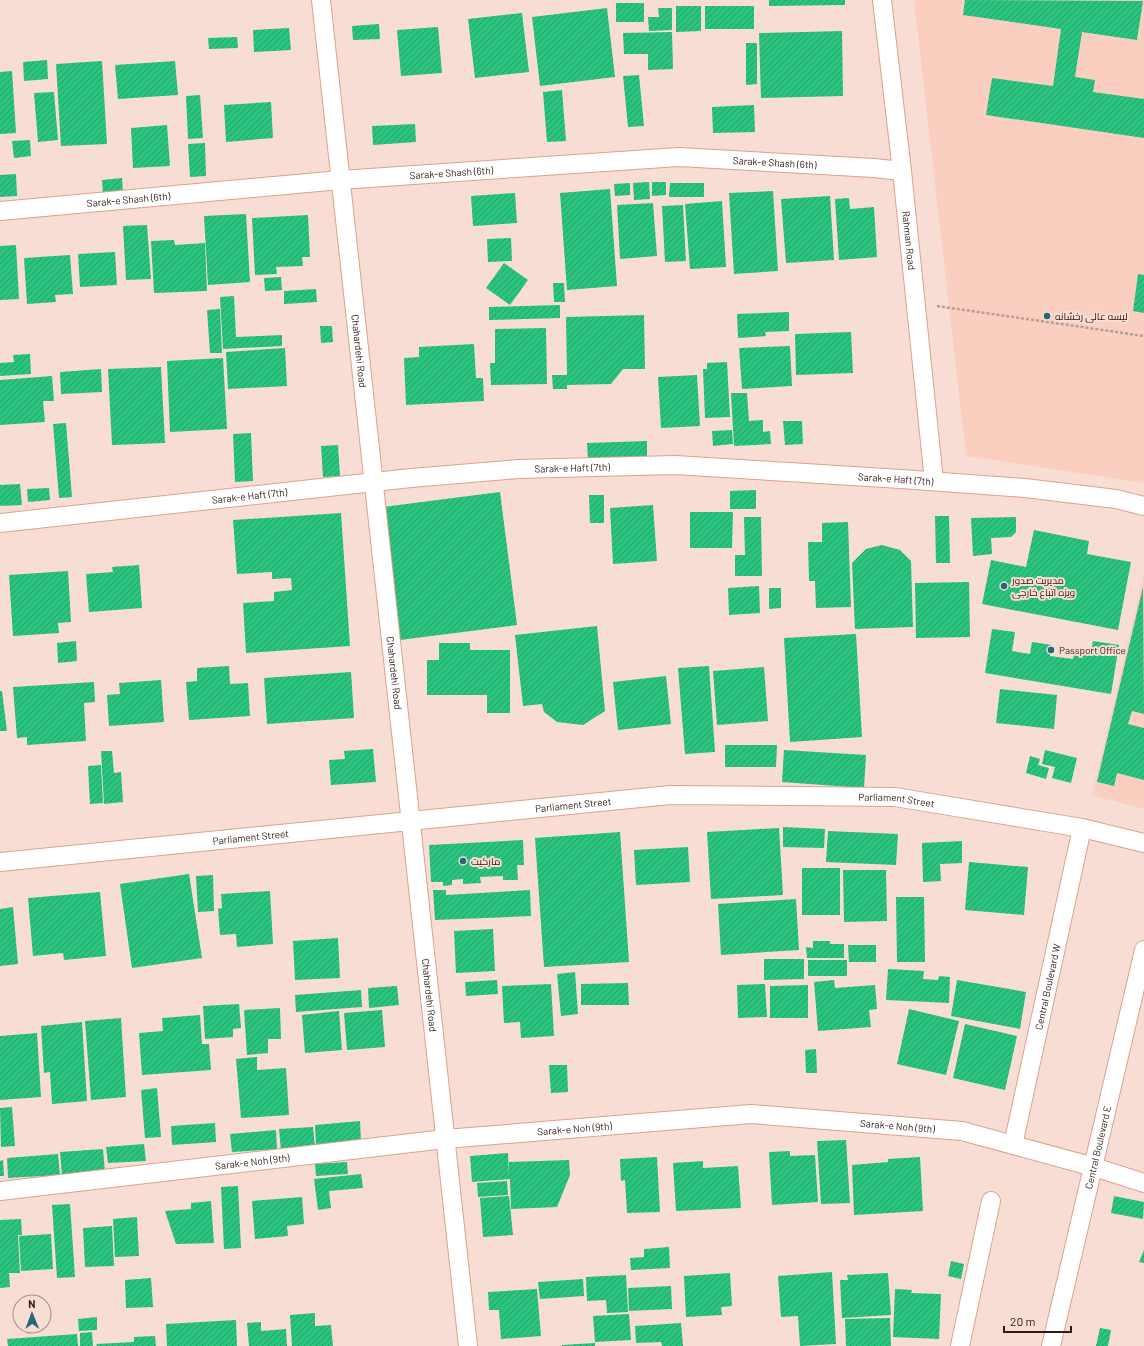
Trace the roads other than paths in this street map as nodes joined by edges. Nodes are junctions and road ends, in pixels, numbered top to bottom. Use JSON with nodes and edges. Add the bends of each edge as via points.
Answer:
{"nodes":[{"id":1,"x":321,"y":0,"type":"edge"},
{"id":2,"x":882,"y":0,"type":"edge"},
{"id":3,"x":902,"y":171,"type":"junction"},
{"id":4,"x":340,"y":180,"type":"junction"},
{"id":5,"x":0,"y":211,"type":"edge"},
{"id":6,"x":373,"y":481,"type":"junction"},
{"id":7,"x":934,"y":481,"type":"junction"},
{"id":8,"x":1144,"y":506,"type":"edge"},
{"id":9,"x":0,"y":523,"type":"edge"},
{"id":10,"x":410,"y":820,"type":"junction"},
{"id":11,"x":1082,"y":828,"type":"junction"},
{"id":12,"x":1144,"y":843,"type":"edge"},
{"id":13,"x":0,"y":862,"type":"edge"},
{"id":14,"x":1144,"y":950,"type":"edge"},
{"id":15,"x":445,"y":1139,"type":"junction"},
{"id":16,"x":1013,"y":1145,"type":"junction"},
{"id":17,"x":1094,"y":1167,"type":"junction"},
{"id":18,"x":1144,"y":1183,"type":"edge"},
{"id":19,"x":0,"y":1191,"type":"edge"},
{"id":20,"x":991,"y":1201,"type":"dead end"},
{"id":21,"x":468,"y":1346,"type":"edge"},
{"id":22,"x":960,"y":1346,"type":"edge"},
{"id":23,"x":1051,"y":1346,"type":"edge"}],
"edges":[{"from":1,"to":4,"type":"street","name":"Chahardehi Road"},
{"from":2,"to":3,"type":"street","name":"Rahman Road"},
{"from":3,"to":4,"type":"street","name":"Sarak-e Shash (6th)","via":[[679,157]]},
{"from":3,"to":7,"type":"street","name":"Rahman Road"},
{"from":4,"to":5,"type":"street","name":"Sarak-e Shash (6th)"},
{"from":4,"to":6,"type":"street","name":"Chahardehi Road"},
{"from":6,"to":7,"type":"street","name":"Sarak-e Haft (7th)","via":[[518,469],[675,466]]},
{"from":6,"to":9,"type":"street","name":"Sarak-e Haft (7th)"},
{"from":6,"to":10,"type":"street","name":"Chahardehi Road"},
{"from":7,"to":8,"type":"street","name":"Sarak-e Haft (7th)","via":[[1025,488],[1116,499]]},
{"from":10,"to":11,"type":"street","name":"Parliament Street","via":[[670,795],[895,797]]},
{"from":10,"to":13,"type":"street","name":"Parliament Street"},
{"from":10,"to":15,"type":"street","name":"Chahardehi Road"},
{"from":11,"to":12,"type":"street","name":"Parliament Street"},
{"from":11,"to":16,"type":"street","name":"Central Boulevard W"},
{"from":14,"to":17,"type":"street","name":"Central Boulevard E"},
{"from":15,"to":16,"type":"street","name":"Sarak-e Noh (9th)","via":[[751,1114],[962,1131]]},
{"from":15,"to":19,"type":"street","name":"Sarak-e Noh (9th)"},
{"from":15,"to":21,"type":"street","name":"Chahardehi Road"},
{"from":16,"to":17,"type":"street","name":"Sarak-e Noh (9th)"},
{"from":17,"to":18,"type":"street","name":"Sarak-e Noh (9th)"},
{"from":17,"to":23,"type":"street","name":"Central Boulevard E"},
{"from":20,"to":22,"type":"street"}]}
